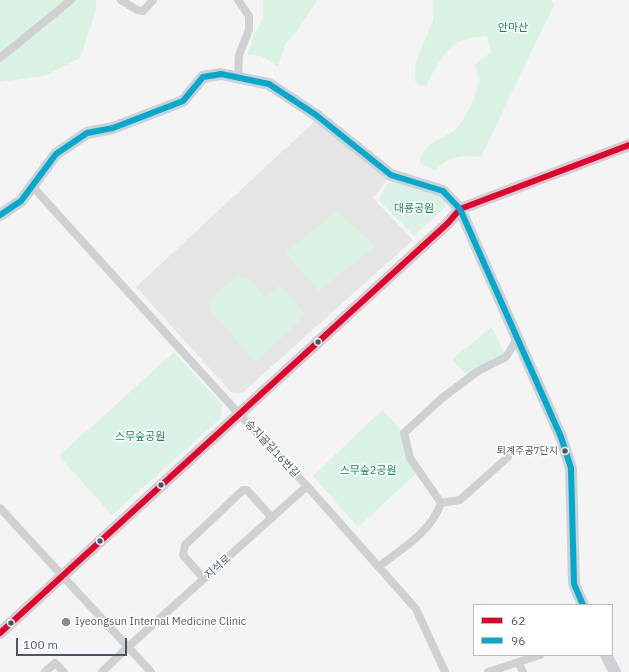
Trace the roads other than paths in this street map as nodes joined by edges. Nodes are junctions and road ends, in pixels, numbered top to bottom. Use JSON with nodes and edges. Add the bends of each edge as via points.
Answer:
{"nodes":[{"id":1,"x":71,"y":0,"type":"edge"},
{"id":2,"x":121,"y":0,"type":"edge"},
{"id":3,"x":153,"y":0,"type":"edge"},
{"id":4,"x":238,"y":0,"type":"edge"},
{"id":5,"x":0,"y":58,"type":"edge"},
{"id":6,"x":238,"y":78,"type":"junction"},
{"id":7,"x":629,"y":145,"type":"edge"},
{"id":8,"x":32,"y":186,"type":"junction"},
{"id":9,"x":460,"y":209,"type":"junction"},
{"id":10,"x":0,"y":215,"type":"edge"},
{"id":11,"x":517,"y":339,"type":"junction"},
{"id":12,"x":239,"y":414,"type":"junction"},
{"id":13,"x":508,"y":457,"type":"dead end"},
{"id":14,"x":307,"y":486,"type":"junction"},
{"id":15,"x":441,"y":503,"type":"junction"},
{"id":16,"x":0,"y":508,"type":"edge"},
{"id":17,"x":272,"y":518,"type":"junction"},
{"id":18,"x":379,"y":566,"type":"junction"},
{"id":19,"x":64,"y":576,"type":"junction"},
{"id":20,"x":204,"y":579,"type":"junction"},
{"id":21,"x":583,"y":604,"type":"edge"},
{"id":22,"x":0,"y":633,"type":"edge"},
{"id":23,"x":128,"y":646,"type":"junction"},
{"id":24,"x":537,"y":656,"type":"edge"},
{"id":25,"x":607,"y":656,"type":"edge"},
{"id":26,"x":518,"y":662,"type":"junction"},
{"id":27,"x":45,"y":672,"type":"edge"},
{"id":28,"x":64,"y":672,"type":"edge"},
{"id":29,"x":102,"y":672,"type":"edge"},
{"id":30,"x":151,"y":672,"type":"edge"},
{"id":31,"x":445,"y":672,"type":"edge"},
{"id":32,"x":488,"y":672,"type":"edge"},
{"id":33,"x":523,"y":672,"type":"edge"},
{"id":34,"x":615,"y":672,"type":"edge"}],
"edges":[{"from":1,"to":5,"type":"street"},
{"from":2,"to":3,"type":"street","via":[[143,11]]},
{"from":4,"to":6,"type":"street","via":[[249,16],[249,30],[239,55]]},
{"from":6,"to":8,"type":"street","via":[[221,74],[203,77],[183,101],[113,128],[88,133],[56,154]]},
{"from":6,"to":9,"type":"street","via":[[269,84],[316,115],[392,175],[443,191]]},
{"from":7,"to":9,"type":"street"},
{"from":8,"to":10,"type":"street","via":[[21,201]]},
{"from":8,"to":12,"type":"street","name":"승지골길16번길"},
{"from":9,"to":11,"type":"street"},
{"from":9,"to":12,"type":"street","via":[[448,223]]},
{"from":11,"to":15,"type":"street","via":[[506,357],[478,371],[441,399],[404,433],[410,458]]},
{"from":11,"to":21,"type":"street","via":[[559,433],[571,468],[574,584]]},
{"from":12,"to":14,"type":"street","name":"승지골길16번길"},
{"from":12,"to":19,"type":"street"},
{"from":13,"to":15,"type":"street","via":[[460,500]]},
{"from":14,"to":17,"type":"street","name":"지석로"},
{"from":14,"to":18,"type":"street","name":"승지골길16번길"},
{"from":15,"to":18,"type":"street","via":[[437,516],[408,545]]},
{"from":16,"to":19,"type":"street"},
{"from":17,"to":20,"type":"street","name":"지석로"},
{"from":17,"to":20,"type":"street","via":[[247,490],[243,490],[185,545],[183,555]]},
{"from":18,"to":31,"type":"street","name":"승지골길16번길","via":[[416,609]]},
{"from":19,"to":22,"type":"street"},
{"from":19,"to":23,"type":"street"},
{"from":20,"to":23,"type":"street","name":"지석로"},
{"from":23,"to":29,"type":"street","name":"지석로"},
{"from":23,"to":30,"type":"street"},
{"from":24,"to":26,"type":"street"},
{"from":25,"to":34,"type":"street"},
{"from":26,"to":32,"type":"street"},
{"from":26,"to":33,"type":"street"},
{"from":27,"to":28,"type":"street","via":[[55,663]]}]}
